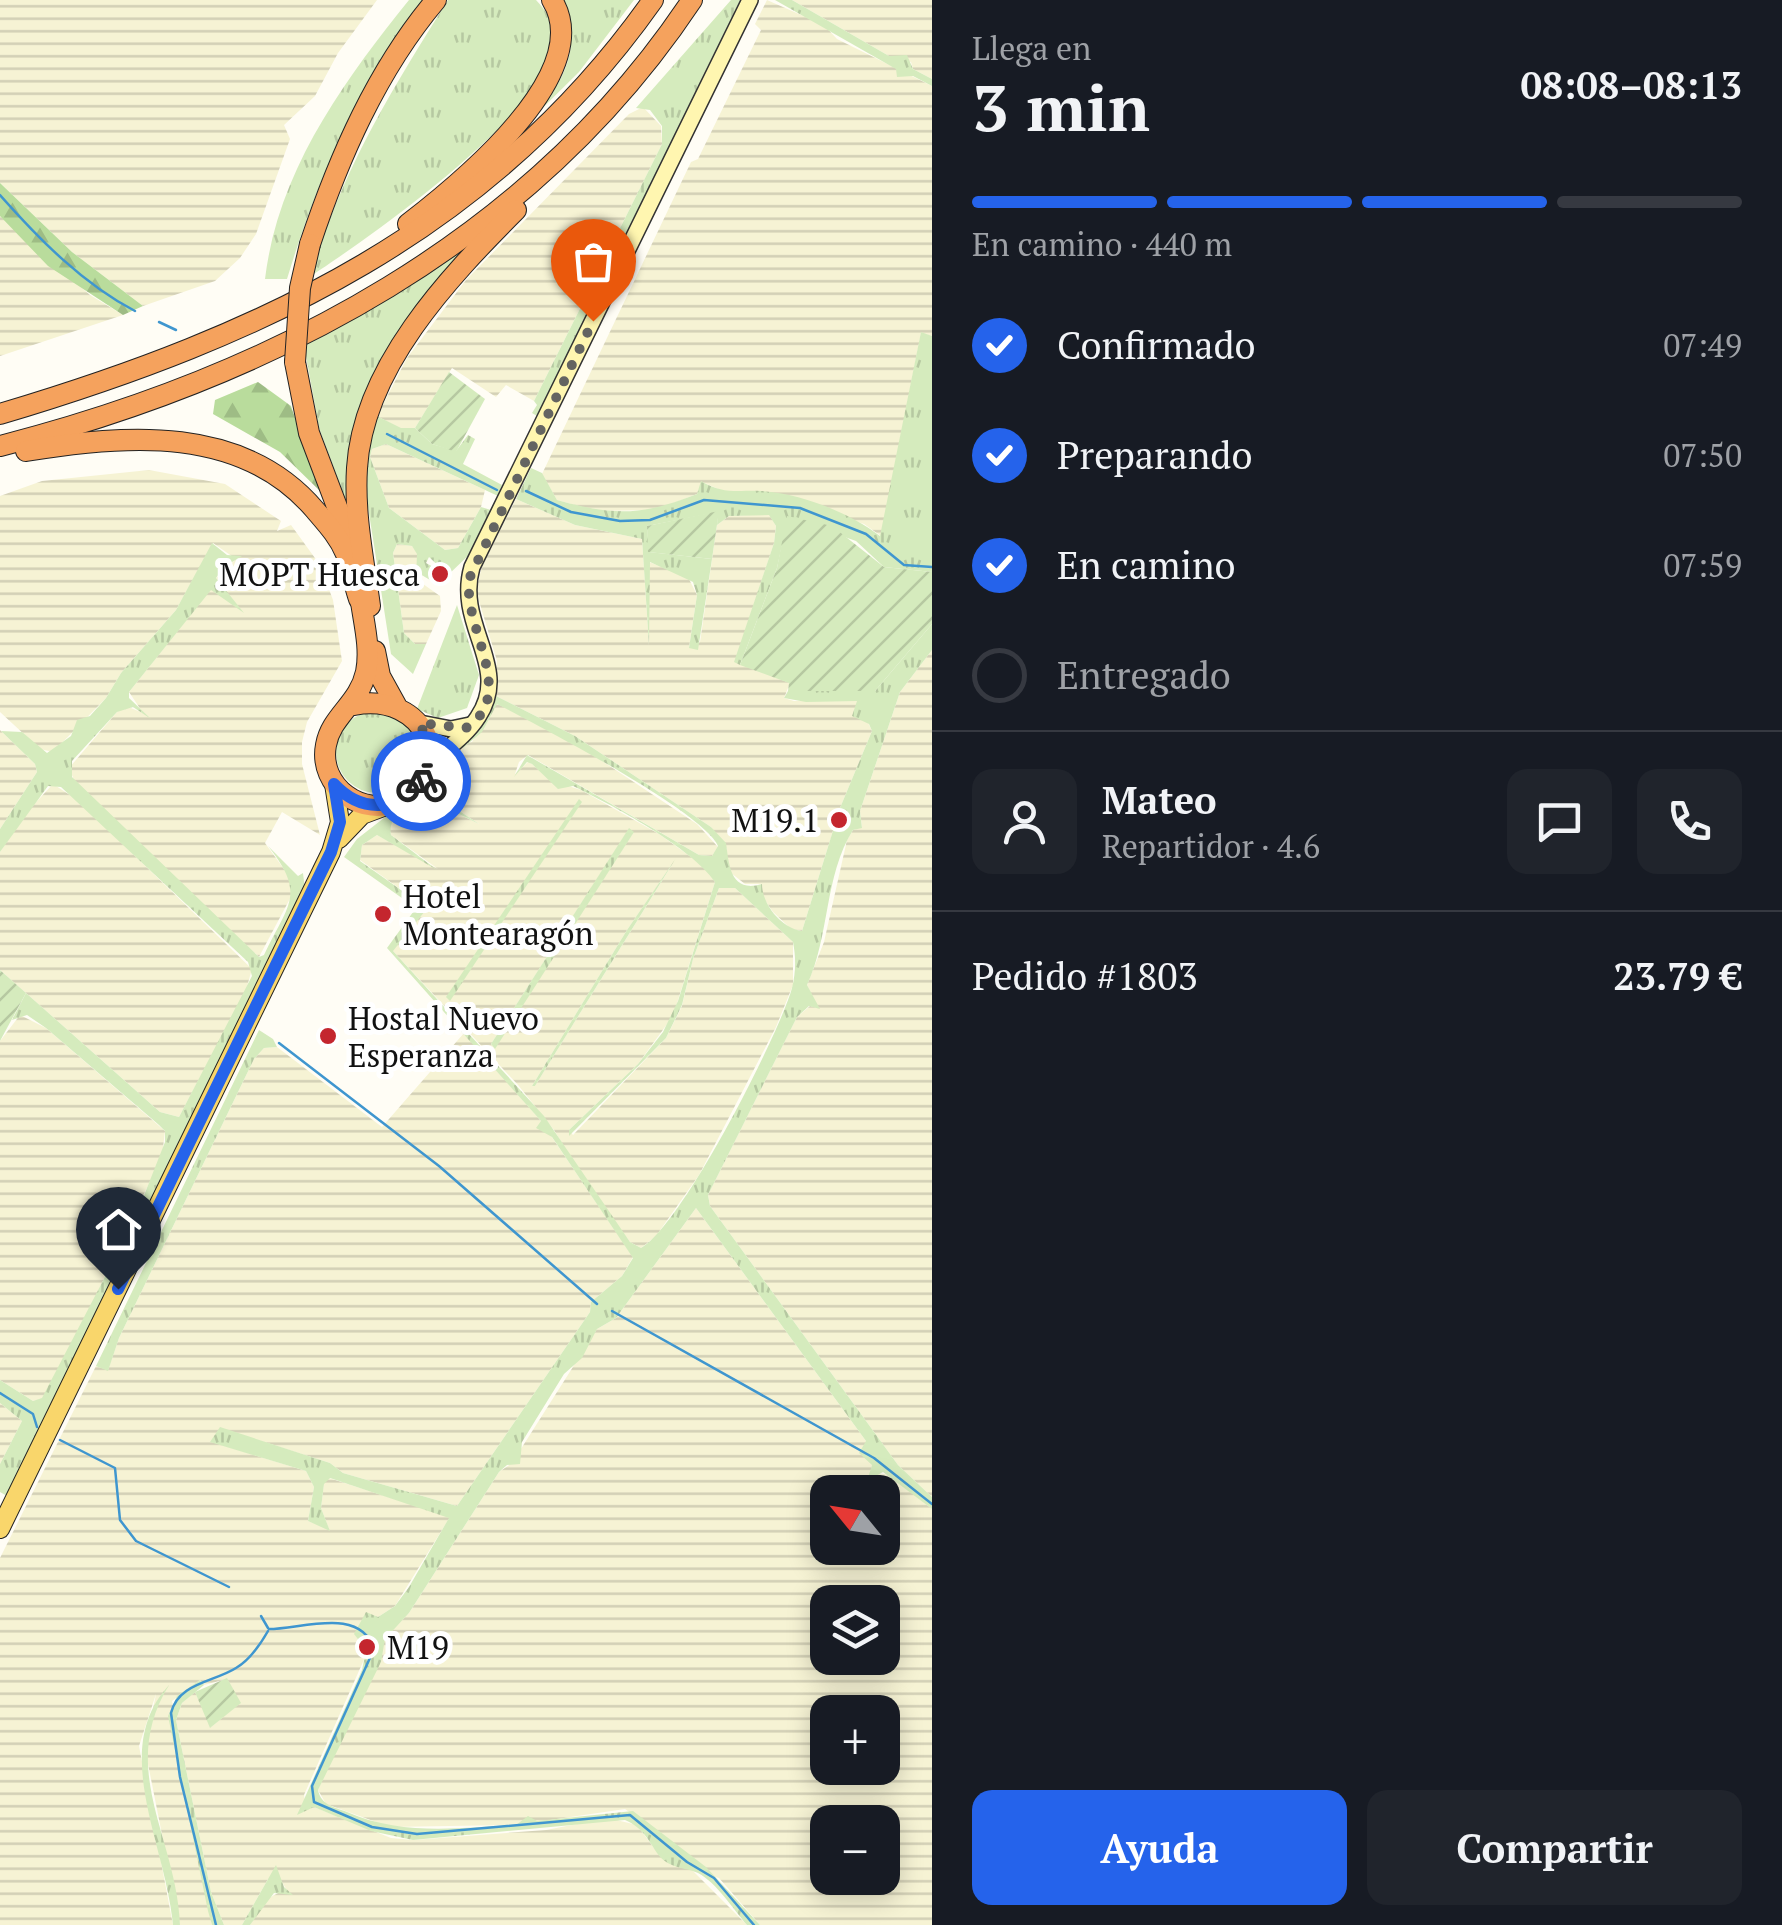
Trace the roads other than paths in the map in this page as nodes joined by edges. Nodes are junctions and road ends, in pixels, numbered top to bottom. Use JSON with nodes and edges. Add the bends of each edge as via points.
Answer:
{"nodes":[{"id":1,"x":436,"y":0,"type":"edge"},
{"id":2,"x":552,"y":0,"type":"edge"},
{"id":3,"x":653,"y":0,"type":"edge"},
{"id":4,"x":692,"y":0,"type":"edge"},
{"id":5,"x":750,"y":0,"type":"edge"},
{"id":6,"x":634,"y":79,"type":"junction"},
{"id":7,"x":287,"y":308,"type":"junction"},
{"id":8,"x":0,"y":414,"type":"edge"},
{"id":9,"x":0,"y":446,"type":"edge"},
{"id":10,"x":0,"y":457,"type":"edge"},
{"id":11,"x":366,"y":608,"type":"junction"},
{"id":12,"x":372,"y":676,"type":"junction"},
{"id":13,"x":354,"y":705,"type":"junction"},
{"id":14,"x":396,"y":705,"type":"junction"},
{"id":15,"x":420,"y":723,"type":"junction"},
{"id":16,"x":474,"y":723,"type":"junction"},
{"id":17,"x":428,"y":766,"type":"junction"},
{"id":18,"x":334,"y":784,"type":"junction"},
{"id":19,"x":387,"y":805,"type":"junction"},
{"id":20,"x":331,"y":852,"type":"junction"},
{"id":21,"x":0,"y":1529,"type":"edge"}],
"edges":[{"from":1,"to":11,"type":"highway","bridge":true,"via":[[393,60],[356,130],[310,244],[300,288],[295,362],[314,450],[356,553]]},
{"from":2,"to":7,"type":"highway","via":[[562,19],[563,48],[545,87],[516,121],[426,210]]},
{"from":3,"to":7,"type":"highway","via":[[553,122],[486,183],[363,267]]},
{"from":4,"to":6,"type":"highway"},
{"from":5,"to":16,"type":"street","via":[[472,567],[468,610],[490,674]]},
{"from":6,"to":9,"type":"highway","via":[[492,216],[364,304],[208,381]]},
{"from":6,"to":11,"type":"highway","via":[[455,274],[380,390],[357,464]]},
{"from":7,"to":8,"type":"highway"},
{"from":10,"to":11,"type":"highway","via":[[144,439],[233,452],[302,494],[334,531]]},
{"from":11,"to":12,"type":"highway"},
{"from":12,"to":13,"type":"highway"},
{"from":12,"to":14,"type":"highway"},
{"from":13,"to":14,"type":"highway"},
{"from":13,"to":18,"type":"highway","via":[[336,721],[325,746]]},
{"from":14,"to":15,"type":"highway"},
{"from":15,"to":16,"type":"street","via":[[459,729]]},
{"from":15,"to":17,"type":"highway"},
{"from":16,"to":17,"type":"street"},
{"from":17,"to":19,"type":"highway","via":[[414,792]]},
{"from":18,"to":19,"type":"highway","via":[[364,804]]},
{"from":18,"to":20,"type":"main road","via":[[340,822]]},
{"from":19,"to":20,"type":"main road","via":[[347,827]]},
{"from":20,"to":21,"type":"main road"}]}
